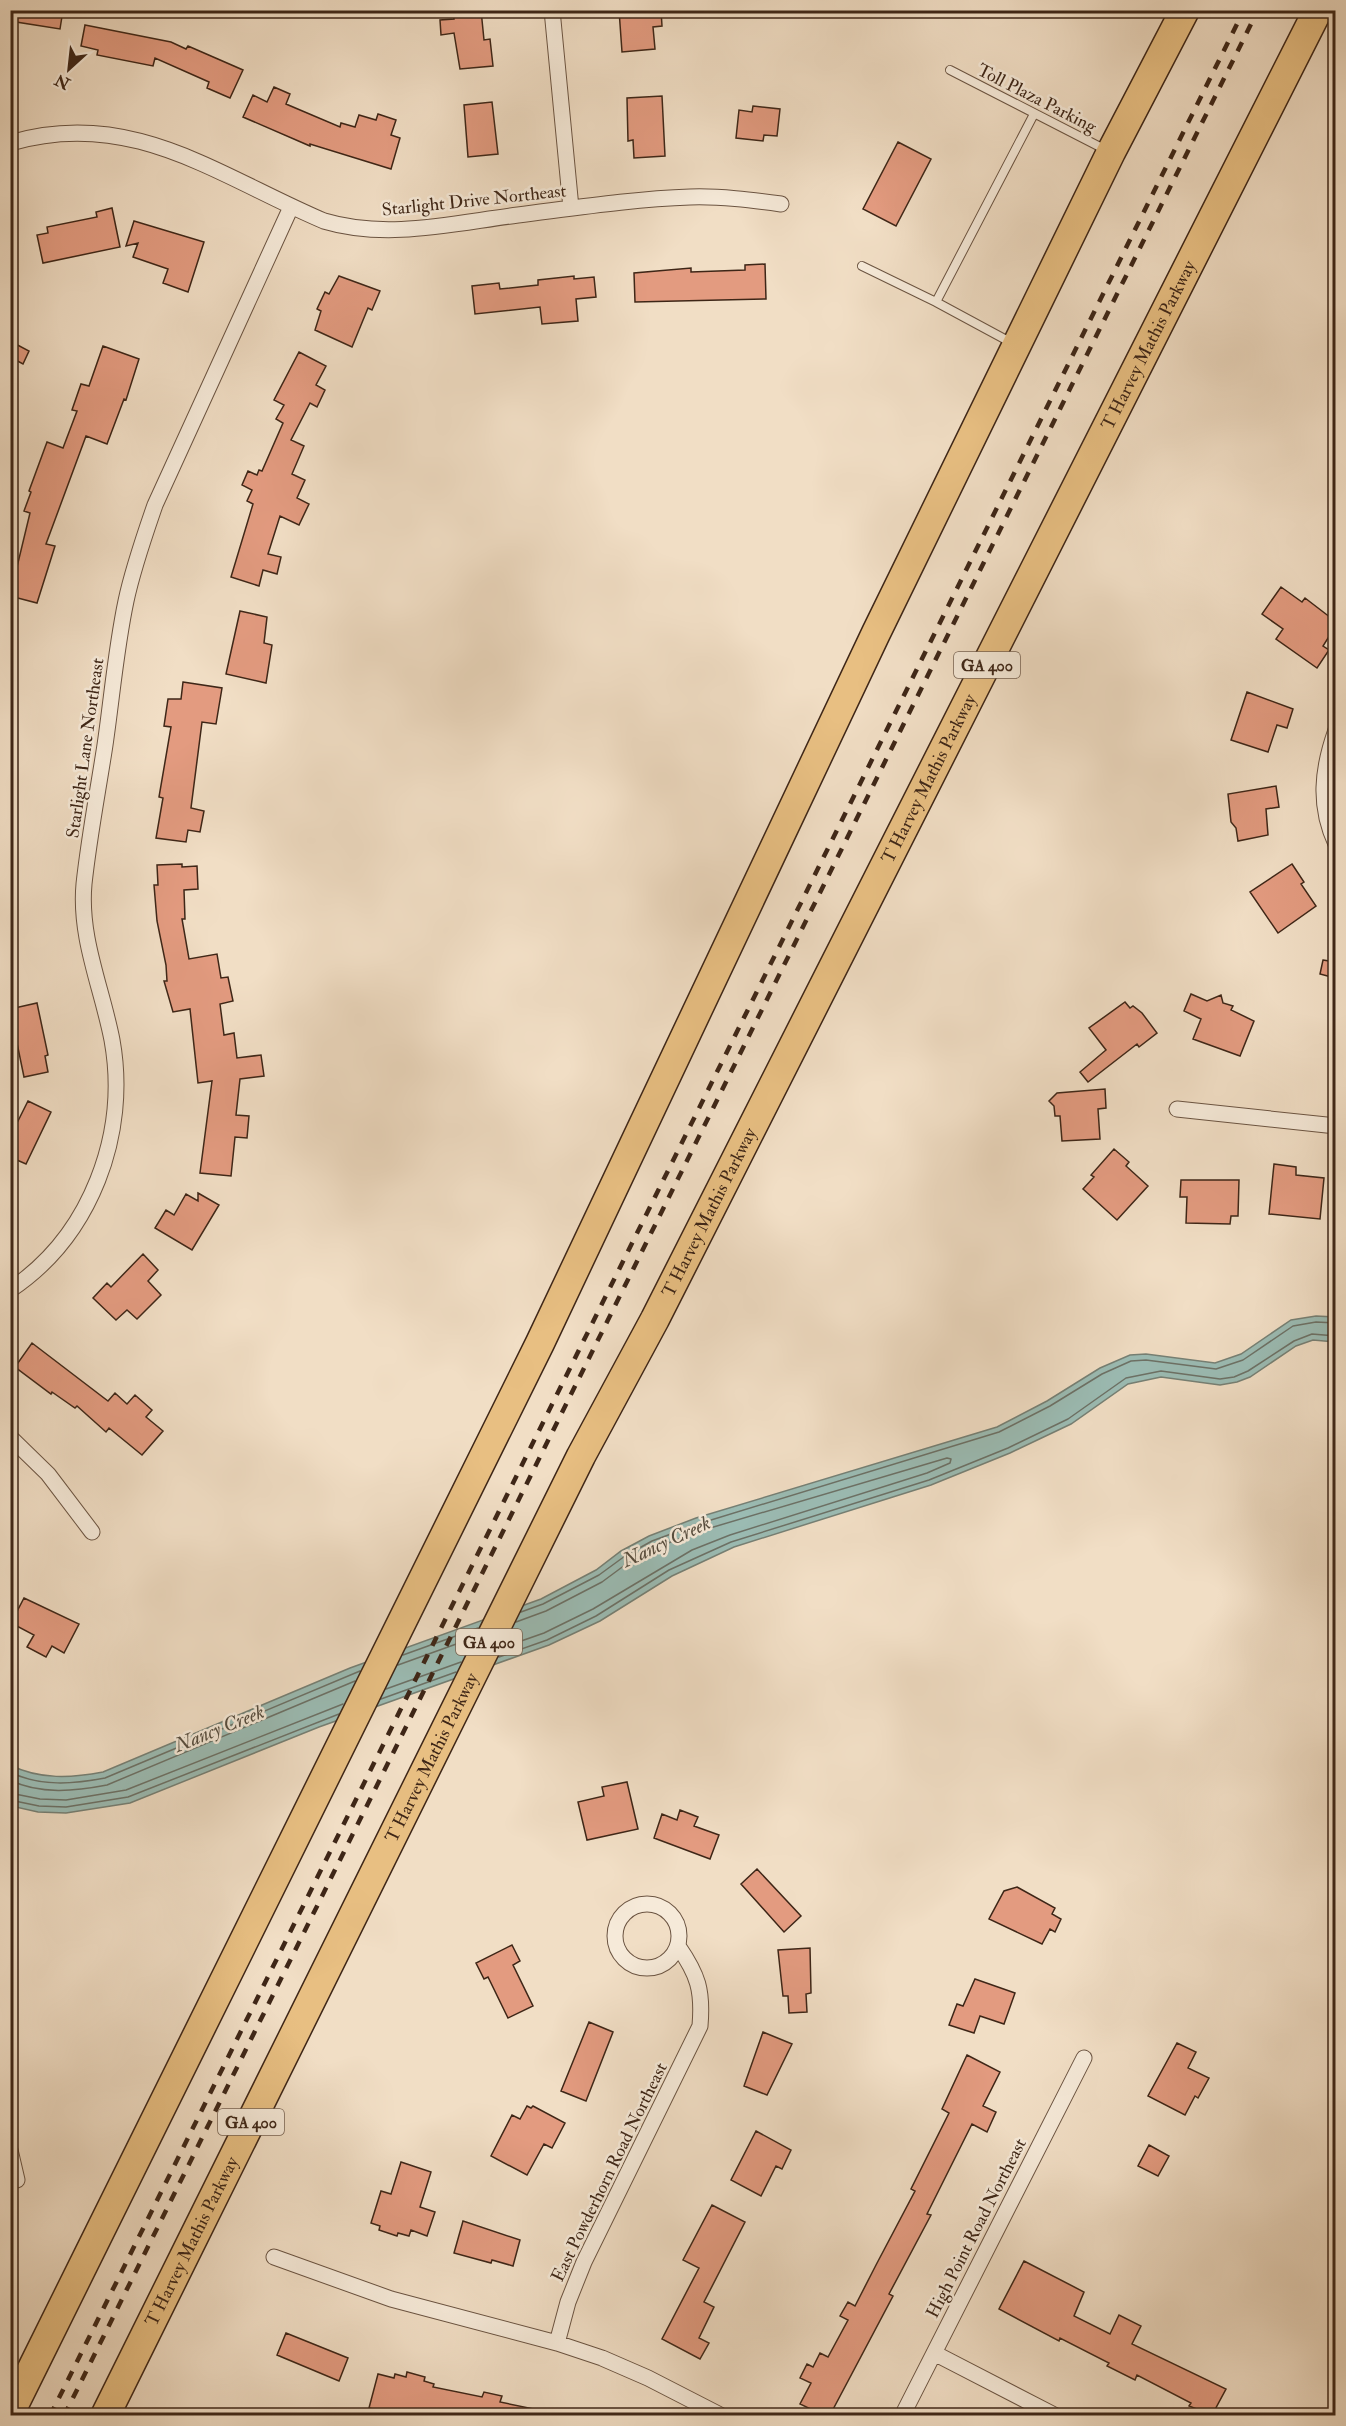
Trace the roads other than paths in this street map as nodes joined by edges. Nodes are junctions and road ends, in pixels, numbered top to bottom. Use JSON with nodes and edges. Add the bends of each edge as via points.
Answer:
{"nodes":[{"id":1,"x":552,"y":10,"type":"edge"},
{"id":2,"x":1185,"y":10,"type":"edge"},
{"id":3,"x":1318,"y":10,"type":"edge"},
{"id":4,"x":950,"y":70,"type":"dead end"},
{"id":5,"x":1034,"y":114,"type":"junction"},
{"id":6,"x":10,"y":143,"type":"edge"},
{"id":7,"x":1111,"y":152,"type":"junction"},
{"id":8,"x":781,"y":204,"type":"dead end"},
{"id":9,"x":291,"y":207,"type":"junction"},
{"id":10,"x":571,"y":208,"type":"junction"},
{"id":11,"x":862,"y":266,"type":"dead end"},
{"id":12,"x":936,"y":302,"type":"junction"},
{"id":13,"x":1016,"y":346,"type":"junction"},
{"id":14,"x":1335,"y":730,"type":"edge"},
{"id":15,"x":1335,"y":844,"type":"edge"},
{"id":16,"x":1177,"y":1109,"type":"dead end"},
{"id":17,"x":1335,"y":1126,"type":"edge"},
{"id":18,"x":10,"y":1290,"type":"edge"},
{"id":19,"x":10,"y":1437,"type":"edge"},
{"id":20,"x":92,"y":1532,"type":"dead end"},
{"id":21,"x":678,"y":1946,"type":"junction"},
{"id":22,"x":1084,"y":2058,"type":"dead end"},
{"id":23,"x":10,"y":2150,"type":"edge"},
{"id":24,"x":17,"y":2180,"type":"dead end"},
{"id":25,"x":274,"y":2258,"type":"dead end"},
{"id":26,"x":556,"y":2343,"type":"junction"},
{"id":27,"x":934,"y":2353,"type":"junction"},
{"id":28,"x":10,"y":2413,"type":"edge"},
{"id":29,"x":105,"y":2415,"type":"edge"},
{"id":30,"x":722,"y":2415,"type":"edge"},
{"id":31,"x":902,"y":2415,"type":"edge"},
{"id":32,"x":1056,"y":2415,"type":"edge"}],
"edges":[{"from":1,"to":10,"type":"street"},
{"from":2,"to":7,"type":"highway"},
{"from":3,"to":29,"type":"highway","name":"T Harvey Mathis Parkway","number":"GA 400","via":[[655,1318],[581,1456]]},
{"from":4,"to":5,"type":"lane","name":"Toll Plaza Parking"},
{"from":5,"to":7,"type":"lane","name":"Toll Plaza Parking"},
{"from":5,"to":12,"type":"lane"},
{"from":6,"to":9,"type":"street","name":"Starlight Drive Northeast","via":[[70,132],[135,138]]},
{"from":7,"to":13,"type":"highway"},
{"from":8,"to":10,"type":"street","name":"Starlight Drive Northeast","via":[[690,197]]},
{"from":9,"to":10,"type":"street","name":"Starlight Drive Northeast","via":[[347,228],[386,232]]},
{"from":9,"to":18,"type":"street","name":"Starlight Lane Northeast","via":[[156,505],[131,582],[84,885],[88,945],[112,1038],[117,1076],[114,1126],[100,1178],[85,1209],[46,1261]]},
{"from":11,"to":12,"type":"lane"},
{"from":12,"to":13,"type":"lane"},
{"from":13,"to":28,"type":"highway","via":[[466,1495]]},
{"from":14,"to":15,"type":"street","via":[[1324,765],[1323,795]]},
{"from":16,"to":17,"type":"street"},
{"from":19,"to":20,"type":"street","via":[[48,1474]]},
{"from":21,"to":21,"type":"street","name":"East Powderhorn Road Northeast","via":[[673,1956],[656,1967],[635,1966],[619,1953],[615,1932],[618,1922],[633,1908],[654,1905],[664,1909],[677,1925]]},
{"from":21,"to":26,"type":"street","name":"East Powderhorn Road Northeast","via":[[695,1971],[702,1999],[700,2026],[584,2262]]},
{"from":22,"to":27,"type":"street","name":"High Point Road Northeast"},
{"from":23,"to":24,"type":"street"},
{"from":25,"to":26,"type":"street","via":[[391,2299]]},
{"from":26,"to":30,"type":"street","via":[[602,2358]]},
{"from":27,"to":31,"type":"street","name":"High Point Road Northeast"},
{"from":27,"to":32,"type":"street"}]}
